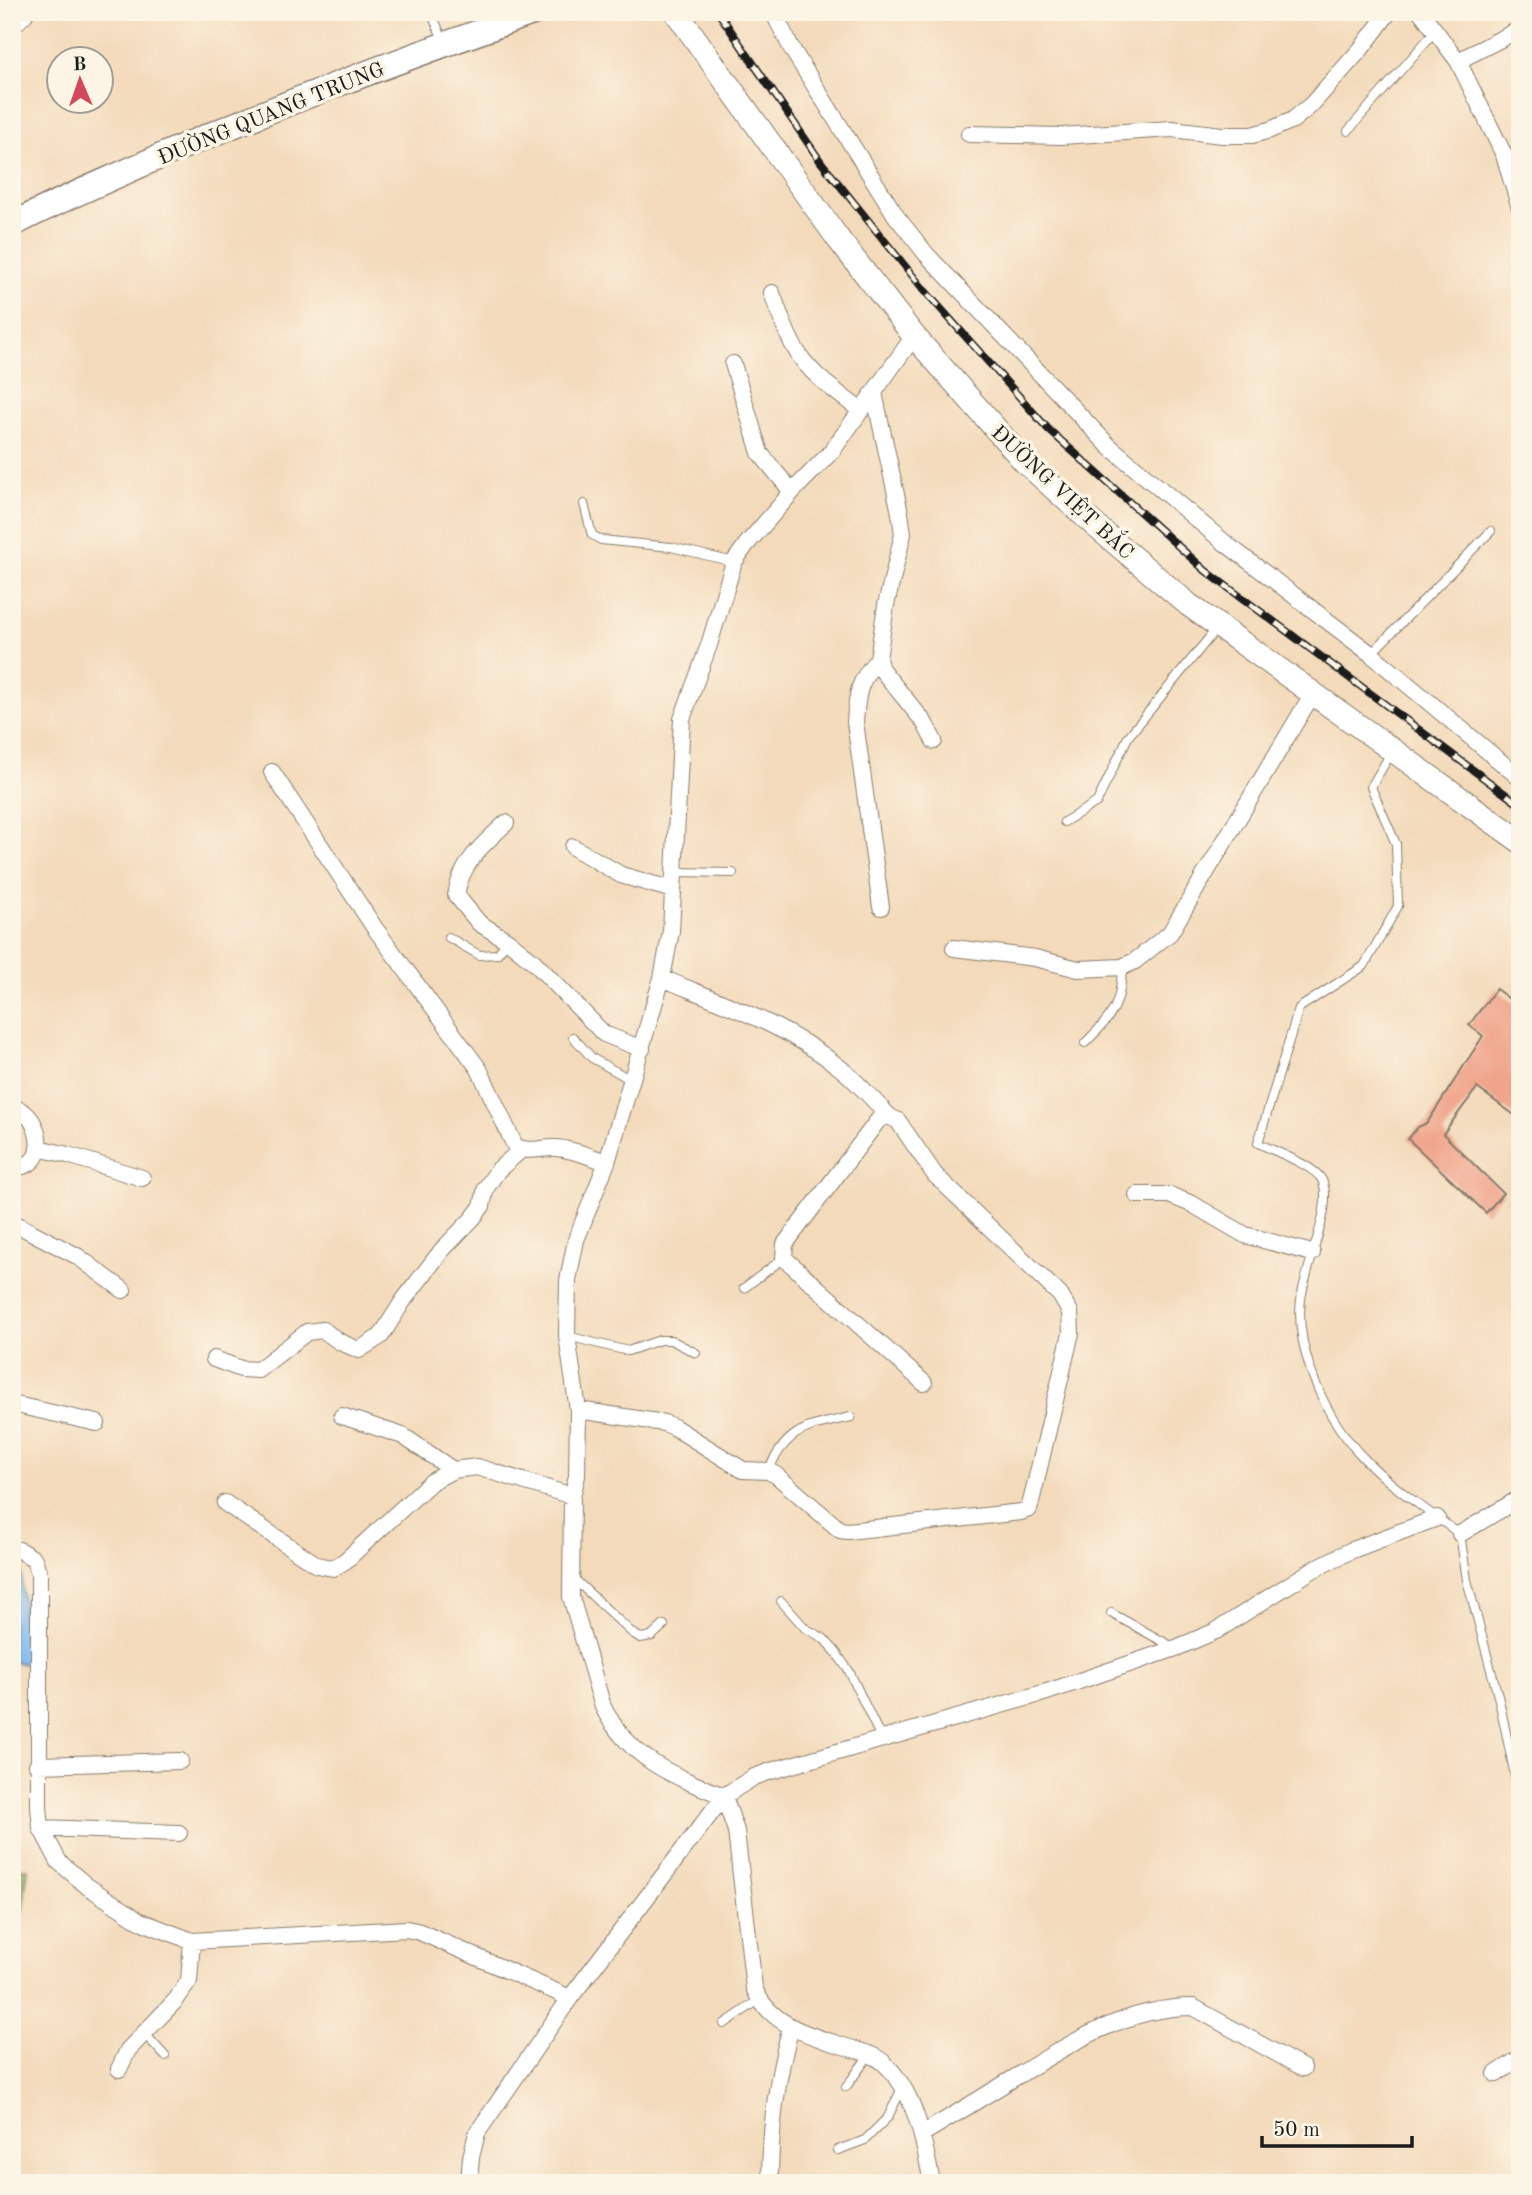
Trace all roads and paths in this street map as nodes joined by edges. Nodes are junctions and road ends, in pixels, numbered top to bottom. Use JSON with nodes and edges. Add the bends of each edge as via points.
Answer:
{"nodes":[{"id":1,"x":22,"y":12,"type":"edge"},
{"id":2,"x":431,"y":12,"type":"edge"},
{"id":3,"x":535,"y":12,"type":"edge"},
{"id":4,"x":676,"y":12,"type":"edge"},
{"id":5,"x":773,"y":12,"type":"edge"},
{"id":6,"x":1388,"y":12,"type":"edge"},
{"id":7,"x":1421,"y":12,"type":"edge"},
{"id":8,"x":12,"y":22,"type":"edge"},
{"id":9,"x":1520,"y":29,"type":"edge"},
{"id":10,"x":1435,"y":31,"type":"junction"},
{"id":11,"x":445,"y":45,"type":"junction"},
{"id":12,"x":1458,"y":61,"type":"junction"},
{"id":13,"x":1348,"y":131,"type":"dead end"},
{"id":14,"x":969,"y":134,"type":"dead end"},
{"id":15,"x":1520,"y":208,"type":"edge"},
{"id":16,"x":12,"y":225,"type":"edge"},
{"id":17,"x":772,"y":293,"type":"dead end"},
{"id":18,"x":914,"y":336,"type":"junction"},
{"id":19,"x":733,"y":365,"type":"dead end"},
{"id":20,"x":874,"y":393,"type":"junction"},
{"id":21,"x":861,"y":411,"type":"junction"},
{"id":22,"x":792,"y":492,"type":"junction"},
{"id":23,"x":584,"y":505,"type":"dead end"},
{"id":24,"x":1491,"y":531,"type":"dead end"},
{"id":25,"x":734,"y":562,"type":"junction"},
{"id":26,"x":1219,"y":626,"type":"junction"},
{"id":27,"x":1371,"y":654,"type":"junction"},
{"id":28,"x":878,"y":659,"type":"junction"},
{"id":29,"x":1313,"y":693,"type":"junction"},
{"id":30,"x":934,"y":741,"type":"dead end"},
{"id":31,"x":1393,"y":750,"type":"junction"},
{"id":32,"x":272,"y":772,"type":"dead end"},
{"id":33,"x":1520,"y":778,"type":"edge"},
{"id":34,"x":1064,"y":822,"type":"dead end"},
{"id":35,"x":506,"y":823,"type":"dead end"},
{"id":36,"x":1520,"y":841,"type":"edge"},
{"id":37,"x":573,"y":847,"type":"dead end"},
{"id":38,"x":674,"y":872,"type":"junction"},
{"id":39,"x":733,"y":873,"type":"dead end"},
{"id":40,"x":673,"y":890,"type":"junction"},
{"id":41,"x":880,"y":907,"type":"dead end"},
{"id":42,"x":448,"y":937,"type":"dead end"},
{"id":43,"x":508,"y":941,"type":"junction"},
{"id":44,"x":954,"y":948,"type":"dead end"},
{"id":45,"x":1122,"y":967,"type":"junction"},
{"id":46,"x":662,"y":978,"type":"junction"},
{"id":47,"x":572,"y":1037,"type":"dead end"},
{"id":48,"x":1085,"y":1043,"type":"dead end"},
{"id":49,"x":642,"y":1049,"type":"junction"},
{"id":50,"x":631,"y":1080,"type":"junction"},
{"id":51,"x":12,"y":1108,"type":"edge"},
{"id":52,"x":889,"y":1116,"type":"junction"},
{"id":53,"x":38,"y":1148,"type":"junction"},
{"id":54,"x":521,"y":1150,"type":"junction"},
{"id":55,"x":607,"y":1162,"type":"junction"},
{"id":56,"x":12,"y":1168,"type":"edge"},
{"id":57,"x":142,"y":1178,"type":"dead end"},
{"id":58,"x":1137,"y":1195,"type":"dead end"},
{"id":59,"x":12,"y":1222,"type":"edge"},
{"id":60,"x":1312,"y":1252,"type":"junction"},
{"id":61,"x":784,"y":1258,"type":"junction"},
{"id":62,"x":744,"y":1288,"type":"dead end"},
{"id":63,"x":123,"y":1290,"type":"dead end"},
{"id":64,"x":567,"y":1336,"type":"junction"},
{"id":65,"x":696,"y":1353,"type":"dead end"},
{"id":66,"x":214,"y":1359,"type":"dead end"},
{"id":67,"x":924,"y":1383,"type":"dead end"},
{"id":68,"x":12,"y":1405,"type":"edge"},
{"id":69,"x":578,"y":1410,"type":"junction"},
{"id":70,"x":342,"y":1416,"type":"dead end"},
{"id":71,"x":850,"y":1416,"type":"dead end"},
{"id":72,"x":97,"y":1423,"type":"dead end"},
{"id":73,"x":453,"y":1470,"type":"junction"},
{"id":74,"x":768,"y":1471,"type":"junction"},
{"id":75,"x":572,"y":1496,"type":"junction"},
{"id":76,"x":1520,"y":1498,"type":"edge"},
{"id":77,"x":225,"y":1503,"type":"dead end"},
{"id":78,"x":1437,"y":1518,"type":"junction"},
{"id":79,"x":1460,"y":1534,"type":"junction"},
{"id":80,"x":12,"y":1550,"type":"edge"},
{"id":81,"x":570,"y":1574,"type":"junction"},
{"id":82,"x":781,"y":1601,"type":"dead end"},
{"id":83,"x":1111,"y":1613,"type":"dead end"},
{"id":84,"x":664,"y":1625,"type":"dead end"},
{"id":85,"x":1175,"y":1648,"type":"junction"},
{"id":86,"x":882,"y":1740,"type":"junction"},
{"id":87,"x":180,"y":1761,"type":"dead end"},
{"id":88,"x":37,"y":1765,"type":"junction"},
{"id":89,"x":724,"y":1796,"type":"junction"},
{"id":90,"x":1520,"y":1799,"type":"edge"},
{"id":91,"x":41,"y":1828,"type":"junction"},
{"id":92,"x":179,"y":1832,"type":"dead end"},
{"id":93,"x":192,"y":1941,"type":"junction"},
{"id":94,"x":570,"y":1998,"type":"junction"},
{"id":95,"x":759,"y":2000,"type":"junction"},
{"id":96,"x":724,"y":2024,"type":"dead end"},
{"id":97,"x":791,"y":2028,"type":"junction"},
{"id":98,"x":143,"y":2032,"type":"junction"},
{"id":99,"x":870,"y":2054,"type":"junction"},
{"id":100,"x":165,"y":2056,"type":"dead end"},
{"id":101,"x":1520,"y":2058,"type":"edge"},
{"id":102,"x":1303,"y":2068,"type":"dead end"},
{"id":103,"x":119,"y":2069,"type":"dead end"},
{"id":104,"x":1496,"y":2074,"type":"dead end"},
{"id":105,"x":903,"y":2086,"type":"junction"},
{"id":106,"x":846,"y":2087,"type":"dead end"},
{"id":107,"x":922,"y":2134,"type":"junction"},
{"id":108,"x":838,"y":2150,"type":"dead end"},
{"id":109,"x":469,"y":2183,"type":"edge"},
{"id":110,"x":770,"y":2183,"type":"edge"},
{"id":111,"x":932,"y":2183,"type":"edge"}],
"edges":[{"from":1,"to":8,"type":"street"},
{"from":2,"to":11,"type":"lane"},
{"from":3,"to":11,"type":"main road","name":"ĐƯỜNG QUANG TRUNG"},
{"from":4,"to":18,"type":"street","name":"ĐƯỜNG VIỆT BẮC","via":[[839,240]]},
{"from":5,"to":27,"type":"street","via":[[896,216],[982,315],[1109,446],[1225,543]]},
{"from":6,"to":14,"type":"street","via":[[1311,104],[1293,120],[1270,130],[1252,135],[1172,130],[1061,136]]},
{"from":7,"to":10,"type":"street"},
{"from":9,"to":12,"type":"street"},
{"from":10,"to":12,"type":"street"},
{"from":10,"to":13,"type":"lane"},
{"from":11,"to":16,"type":"main road","name":"ĐƯỜNG QUANG TRUNG","via":[[213,133]]},
{"from":12,"to":15,"type":"street","via":[[1504,155]]},
{"from":17,"to":21,"type":"street","via":[[797,352]]},
{"from":18,"to":20,"type":"street"},
{"from":18,"to":26,"type":"street","name":"ĐƯỜNG VIỆT BẮC","via":[[1024,461]]},
{"from":19,"to":22,"type":"street","via":[[760,453]]},
{"from":20,"to":21,"type":"street"},
{"from":20,"to":28,"type":"street","via":[[903,534]]},
{"from":21,"to":22,"type":"street","via":[[832,451]]},
{"from":22,"to":25,"type":"street"},
{"from":23,"to":25,"type":"lane","via":[[592,535],[601,540],[671,547]]},
{"from":24,"to":27,"type":"lane"},
{"from":25,"to":38,"type":"street","via":[[682,719]]},
{"from":26,"to":29,"type":"street","name":"ĐƯỜNG VIỆT BẮC"},
{"from":26,"to":34,"type":"lane","via":[[1128,737],[1097,802]]},
{"from":27,"to":33,"type":"street"},
{"from":28,"to":30,"type":"street"},
{"from":28,"to":41,"type":"street","via":[[863,675],[855,722]]},
{"from":29,"to":31,"type":"street","name":"ĐƯỜNG VIỆT BẮC"},
{"from":29,"to":45,"type":"street","via":[[1170,933]]},
{"from":31,"to":36,"type":"street","name":"ĐƯỜNG VIỆT BẮC"},
{"from":31,"to":60,"type":"lane","via":[[1371,787],[1396,844],[1398,906],[1364,966],[1299,1008],[1258,1143],[1322,1179],[1322,1221]]},
{"from":32,"to":54,"type":"street","via":[[374,927],[479,1069]]},
{"from":35,"to":43,"type":"street","via":[[459,876],[456,894],[479,923]]},
{"from":37,"to":40,"type":"street","via":[[621,875]]},
{"from":38,"to":39,"type":"lane"},
{"from":38,"to":40,"type":"street"},
{"from":40,"to":46,"type":"street"},
{"from":42,"to":43,"type":"lane","via":[[479,955],[498,954]]},
{"from":43,"to":49,"type":"street","via":[[604,1034]]},
{"from":44,"to":45,"type":"street","via":[[1035,958],[1078,969]]},
{"from":45,"to":48,"type":"lane","via":[[1121,993],[1110,1018]]},
{"from":46,"to":49,"type":"street"},
{"from":46,"to":52,"type":"street","via":[[813,1049],[840,1068]]},
{"from":47,"to":50,"type":"lane","via":[[592,1058]]},
{"from":49,"to":50,"type":"street"},
{"from":50,"to":55,"type":"street"},
{"from":51,"to":53,"type":"street","via":[[29,1114]]},
{"from":52,"to":61,"type":"street","via":[[879,1119],[785,1244]]},
{"from":52,"to":74,"type":"street","via":[[898,1121],[935,1175],[1060,1295],[1070,1312],[1071,1333],[1029,1509],[848,1531],[835,1527]]},
{"from":53,"to":56,"type":"street","via":[[35,1159]]},
{"from":53,"to":57,"type":"street"},
{"from":54,"to":55,"type":"street","via":[[554,1147]]},
{"from":54,"to":66,"type":"street","via":[[498,1170],[486,1188],[482,1206],[442,1250],[381,1336],[359,1350],[323,1331],[307,1332],[258,1370]]},
{"from":55,"to":64,"type":"street","via":[[576,1240],[568,1280]]},
{"from":58,"to":60,"type":"street","via":[[1169,1195],[1245,1235]]},
{"from":59,"to":63,"type":"street","via":[[77,1256]]},
{"from":60,"to":78,"type":"lane","via":[[1300,1301],[1303,1347],[1320,1397],[1347,1441],[1383,1478]]},
{"from":61,"to":62,"type":"lane"},
{"from":61,"to":67,"type":"street"},
{"from":64,"to":65,"type":"lane","via":[[628,1350],[671,1340]]},
{"from":64,"to":69,"type":"street"},
{"from":68,"to":72,"type":"street"},
{"from":69,"to":74,"type":"street","via":[[664,1423],[743,1470]]},
{"from":69,"to":75,"type":"street","via":[[577,1476]]},
{"from":70,"to":73,"type":"street","via":[[402,1436]]},
{"from":71,"to":74,"type":"lane","via":[[796,1432],[778,1449]]},
{"from":73,"to":75,"type":"street","via":[[477,1467]]},
{"from":73,"to":77,"type":"street","via":[[431,1482],[332,1568],[317,1565]]},
{"from":75,"to":81,"type":"street"},
{"from":76,"to":79,"type":"street"},
{"from":78,"to":79,"type":"lane"},
{"from":78,"to":85,"type":"street","via":[[1352,1550],[1216,1631]]},
{"from":79,"to":90,"type":"lane"},
{"from":80,"to":88,"type":"street","via":[[34,1559],[39,1574]]},
{"from":81,"to":84,"type":"lane","via":[[640,1638],[652,1636]]},
{"from":81,"to":89,"type":"street","via":[[571,1597],[611,1724],[637,1752],[670,1775]]},
{"from":82,"to":86,"type":"lane","via":[[804,1628],[835,1651]]},
{"from":83,"to":85,"type":"lane"},
{"from":85,"to":86,"type":"street","via":[[1047,1692]]},
{"from":86,"to":89,"type":"street","via":[[762,1774]]},
{"from":87,"to":88,"type":"street"},
{"from":88,"to":91,"type":"street"},
{"from":89,"to":94,"type":"street"},
{"from":89,"to":95,"type":"street","via":[[736,1831]]},
{"from":91,"to":92,"type":"street"},
{"from":91,"to":93,"type":"street","via":[[59,1862],[87,1886],[140,1921]]},
{"from":93,"to":94,"type":"street","via":[[407,1929]]},
{"from":93,"to":98,"type":"street","via":[[189,1981]]},
{"from":94,"to":109,"type":"street","via":[[477,2133]]},
{"from":95,"to":96,"type":"lane"},
{"from":95,"to":97,"type":"street"},
{"from":97,"to":99,"type":"street"},
{"from":97,"to":110,"type":"street","via":[[774,2102]]},
{"from":98,"to":100,"type":"lane"},
{"from":98,"to":103,"type":"street"},
{"from":99,"to":105,"type":"street"},
{"from":99,"to":106,"type":"lane"},
{"from":101,"to":104,"type":"street"},
{"from":102,"to":107,"type":"street","via":[[1193,2007],[1175,2007],[1128,2017],[1076,2040]]},
{"from":105,"to":107,"type":"street"},
{"from":105,"to":108,"type":"lane","via":[[888,2117],[865,2140]]},
{"from":107,"to":111,"type":"street"}]}
